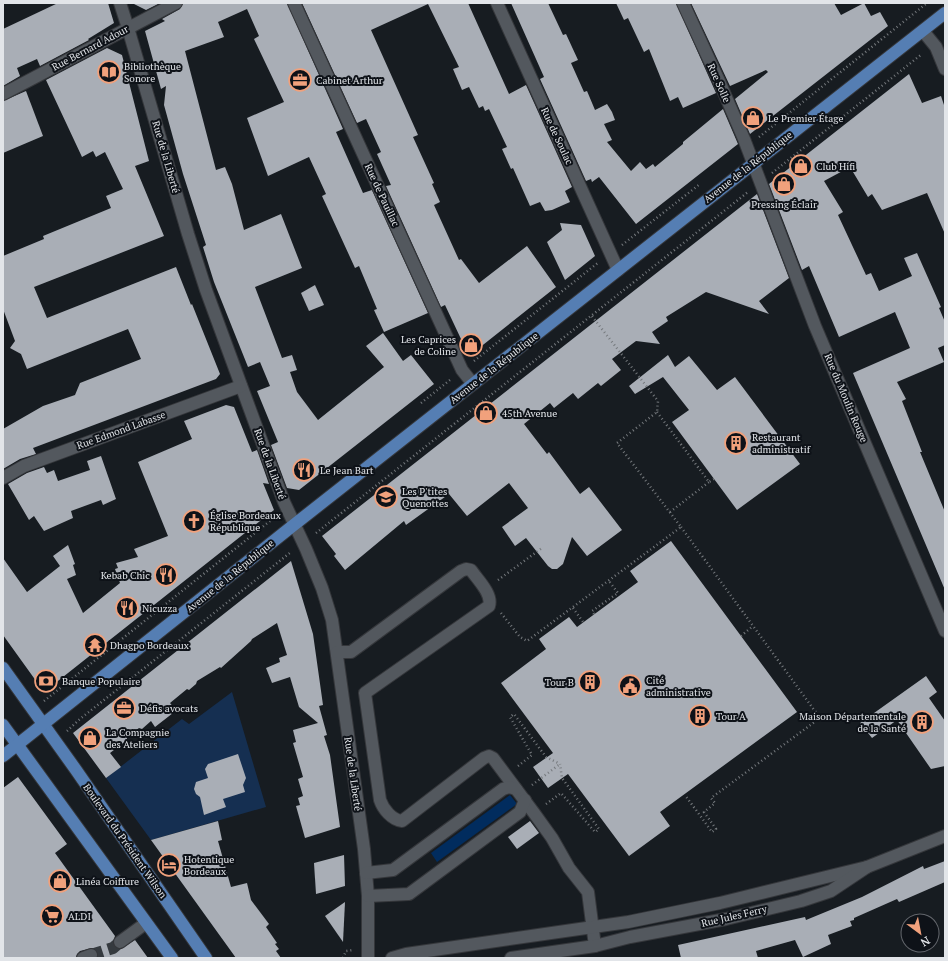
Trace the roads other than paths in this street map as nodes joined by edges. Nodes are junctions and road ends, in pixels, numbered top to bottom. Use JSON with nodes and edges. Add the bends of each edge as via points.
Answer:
{"nodes":[{"id":1,"x":120,"y":3,"type":"edge"},
{"id":2,"x":176,"y":3,"type":"edge"},
{"id":3,"x":294,"y":3,"type":"edge"},
{"id":4,"x":496,"y":3,"type":"edge"},
{"id":5,"x":683,"y":3,"type":"edge"},
{"id":6,"x":945,"y":13,"type":"edge"},
{"id":7,"x":128,"y":28,"type":"junction"},
{"id":8,"x":923,"y":31,"type":"junction"},
{"id":9,"x":945,"y":70,"type":"edge"},
{"id":10,"x":3,"y":94,"type":"edge"},
{"id":11,"x":753,"y":163,"type":"junction"},
{"id":12,"x":618,"y":270,"type":"junction"},
{"id":13,"x":473,"y":384,"type":"junction"},
{"id":14,"x":241,"y":386,"type":"junction"},
{"id":15,"x":3,"y":478,"type":"edge"},
{"id":16,"x":294,"y":524,"type":"junction"},
{"id":17,"x":945,"y":631,"type":"edge"},
{"id":18,"x":337,"y":652,"type":"junction"},
{"id":19,"x":3,"y":668,"type":"edge"},
{"id":20,"x":44,"y":724,"type":"junction"},
{"id":21,"x":3,"y":725,"type":"edge"},
{"id":22,"x":17,"y":745,"type":"junction"},
{"id":23,"x":3,"y":756,"type":"edge"},
{"id":24,"x":516,"y":788,"type":"junction"},
{"id":25,"x":525,"y":800,"type":"junction"},
{"id":26,"x":945,"y":836,"type":"edge"},
{"id":27,"x":868,"y":867,"type":"junction"},
{"id":28,"x":366,"y":873,"type":"junction"},
{"id":29,"x":368,"y":896,"type":"junction"},
{"id":30,"x":146,"y":923,"type":"junction"},
{"id":31,"x":592,"y":928,"type":"junction"},
{"id":32,"x":120,"y":942,"type":"tunnel mouth"},
{"id":33,"x":595,"y":946,"type":"junction"},
{"id":34,"x":172,"y":958,"type":"edge"},
{"id":35,"x":206,"y":958,"type":"edge"},
{"id":36,"x":368,"y":958,"type":"edge"},
{"id":37,"x":392,"y":958,"type":"edge"},
{"id":38,"x":511,"y":958,"type":"edge"}],
"edges":[{"from":1,"to":7,"type":"street","name":"Rue de la Liberté"},
{"from":2,"to":7,"type":"street","name":"Rue Bernard Adour"},
{"from":3,"to":13,"type":"street","name":"Rue de Pauillac","via":[[462,370]]},
{"from":4,"to":12,"type":"street","name":"Rue de Soulac"},
{"from":5,"to":11,"type":"street","name":"Rue Solle"},
{"from":6,"to":8,"type":"main road","name":"Avenue de la République"},
{"from":7,"to":10,"type":"street","name":"Rue Bernard Adour"},
{"from":7,"to":14,"type":"street","name":"Rue de la Liberté","via":[[188,234]]},
{"from":8,"to":9,"type":"street","via":[[938,52]]},
{"from":8,"to":11,"type":"main road","name":"Avenue de la République"},
{"from":11,"to":12,"type":"main road","name":"Avenue de la République"},
{"from":11,"to":17,"type":"street","name":"Rue du Moulin Rouge","via":[[815,326]]},
{"from":12,"to":13,"type":"main road","name":"Avenue de la République"},
{"from":13,"to":16,"type":"main road","name":"Avenue de la République"},
{"from":14,"to":15,"type":"street","name":"Rue Edmond Labasse","via":[[24,466]]},
{"from":14,"to":16,"type":"street","name":"Rue de la Liberté"},
{"from":16,"to":18,"type":"street","name":"Rue de la Liberté","via":[[322,588],[332,620]]},
{"from":16,"to":20,"type":"main road","name":"Avenue de la République"},
{"from":18,"to":24,"type":"street","via":[[351,652],[461,571],[471,570],[487,593],[489,606],[364,693],[380,800],[393,818],[402,821],[489,756]]},
{"from":18,"to":28,"type":"street","name":"Rue de la Liberté"},
{"from":19,"to":20,"type":"main road","name":"Boulevard du Président Wilson"},
{"from":20,"to":22,"type":"main road"},
{"from":20,"to":35,"type":"main road","name":"Boulevard du Président Wilson"},
{"from":21,"to":22,"type":"main road"},
{"from":22,"to":23,"type":"main road"},
{"from":22,"to":30,"type":"main road"},
{"from":24,"to":25,"type":"street"},
{"from":24,"to":28,"type":"street","via":[[503,789],[393,870]]},
{"from":25,"to":29,"type":"street","via":[[520,812],[409,894]]},
{"from":25,"to":31,"type":"street","via":[[552,838],[569,868],[588,892]]},
{"from":26,"to":27,"type":"street","name":"Rue Jules Ferry"},
{"from":27,"to":31,"type":"street","via":[[720,903]]},
{"from":27,"to":33,"type":"street","name":"Rue Jules Ferry","via":[[830,892],[802,901]]},
{"from":28,"to":29,"type":"street","name":"Rue de la Liberté"},
{"from":29,"to":36,"type":"street","name":"Rue de la Liberté"},
{"from":30,"to":32,"type":"street"},
{"from":30,"to":34,"type":"main road"},
{"from":31,"to":33,"type":"street"},
{"from":31,"to":37,"type":"street"},
{"from":33,"to":38,"type":"street","name":"Rue Jules Ferry"}]}
